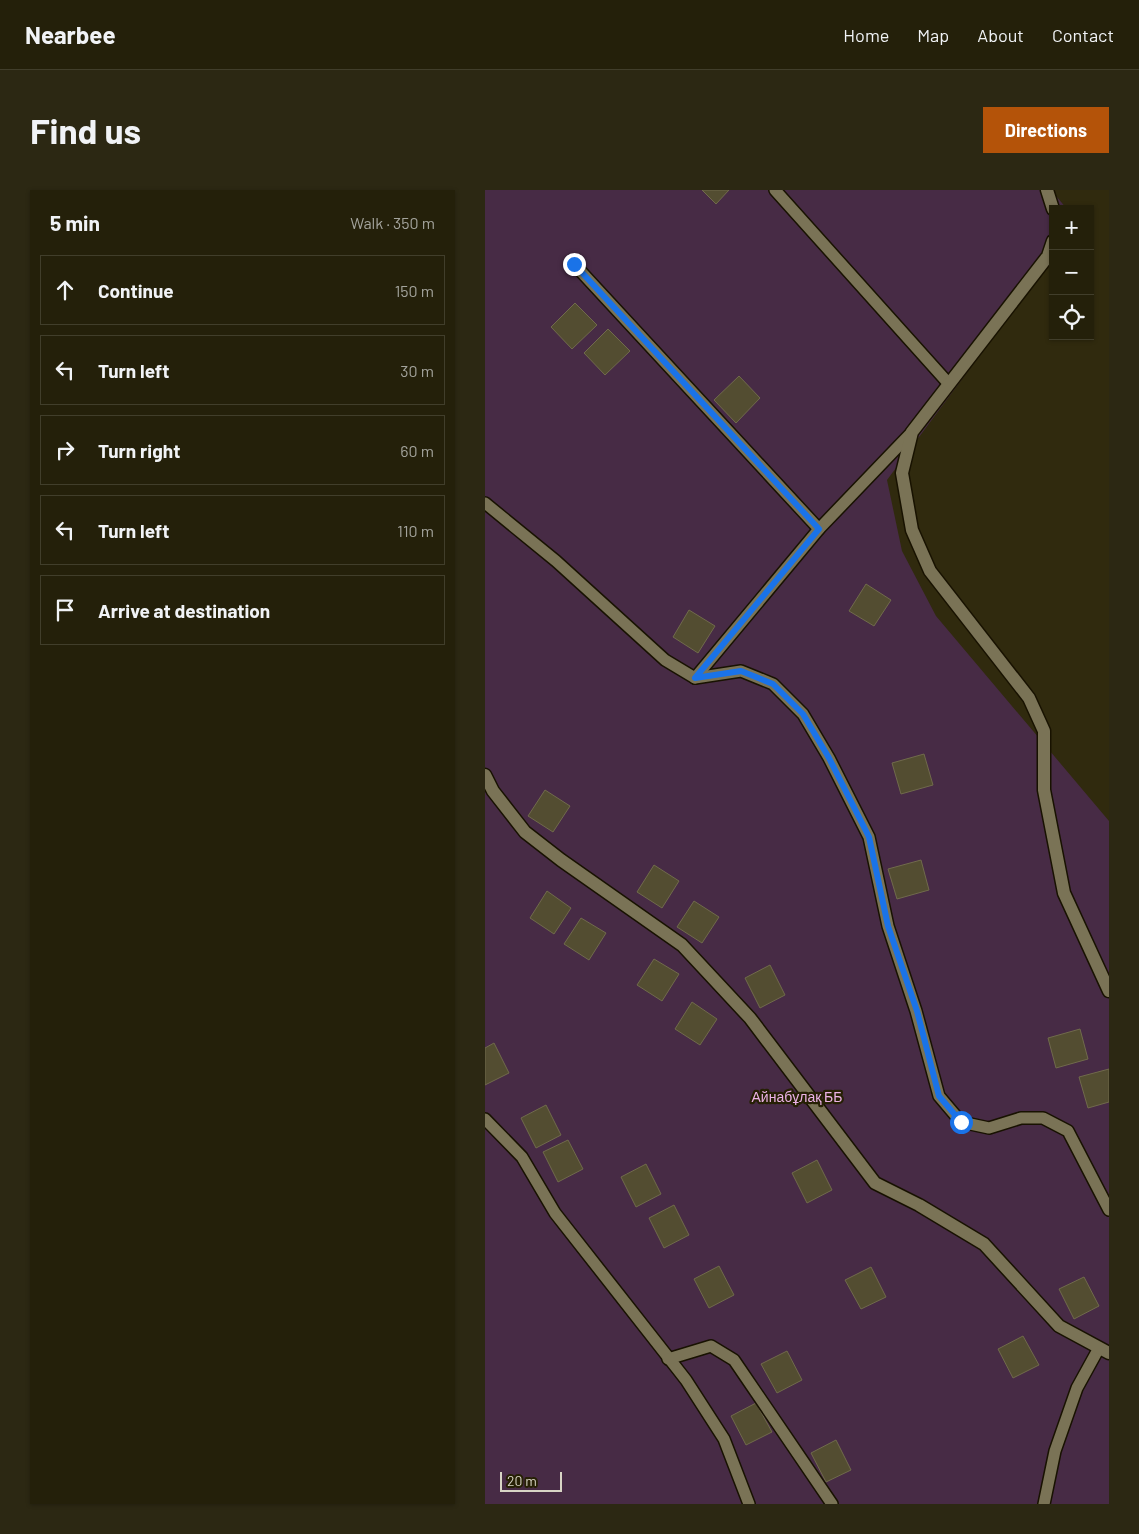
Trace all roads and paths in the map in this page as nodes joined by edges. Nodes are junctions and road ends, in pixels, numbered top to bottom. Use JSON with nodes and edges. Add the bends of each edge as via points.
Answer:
{"nodes":[{"id":1,"x":775,"y":190,"type":"edge"},
{"id":2,"x":1047,"y":190,"type":"edge"},
{"id":3,"x":1052,"y":205,"type":"edge"},
{"id":4,"x":1050,"y":250,"type":"edge"},
{"id":5,"x":574,"y":264,"type":"dead end"},
{"id":6,"x":949,"y":384,"type":"junction"},
{"id":7,"x":912,"y":432,"type":"junction"},
{"id":8,"x":485,"y":503,"type":"edge"},
{"id":9,"x":819,"y":529,"type":"junction"},
{"id":10,"x":695,"y":678,"type":"junction"},
{"id":11,"x":485,"y":775,"type":"edge"},
{"id":12,"x":1109,"y":991,"type":"edge"},
{"id":13,"x":485,"y":1119,"type":"edge"},
{"id":14,"x":1109,"y":1210,"type":"edge"},
{"id":15,"x":1104,"y":1351,"type":"edge"},
{"id":16,"x":668,"y":1358,"type":"junction"},
{"id":17,"x":749,"y":1504,"type":"edge"},
{"id":18,"x":832,"y":1504,"type":"edge"},
{"id":19,"x":1044,"y":1504,"type":"edge"}],
"edges":[{"from":1,"to":6,"type":"lane"},
{"from":2,"to":3,"type":"street"},
{"from":4,"to":6,"type":"street"},
{"from":5,"to":9,"type":"lane"},
{"from":6,"to":7,"type":"street"},
{"from":7,"to":9,"type":"lane"},
{"from":7,"to":12,"type":"street","via":[[902,473],[912,530],[929,571],[1029,698],[1044,731],[1044,790],[1064,893]]},
{"from":8,"to":10,"type":"lane","via":[[556,561],[665,660]]},
{"from":9,"to":10,"type":"lane"},
{"from":10,"to":14,"type":"lane","via":[[741,671],[773,684],[803,714],[829,758],[869,837],[888,926],[917,1011],[939,1096],[961,1122],[989,1128],[1021,1118],[1043,1118],[1068,1131]]},
{"from":11,"to":15,"type":"street","via":[[493,791],[525,832],[682,945],[751,1018],[875,1183],[984,1244],[1059,1326]]},
{"from":13,"to":16,"type":"lane","via":[[522,1157],[555,1213]]},
{"from":15,"to":19,"type":"lane","via":[[1077,1388],[1055,1451]]},
{"from":16,"to":17,"type":"lane","via":[[724,1440]]},
{"from":16,"to":18,"type":"lane","via":[[711,1346],[733,1360]]}]}
